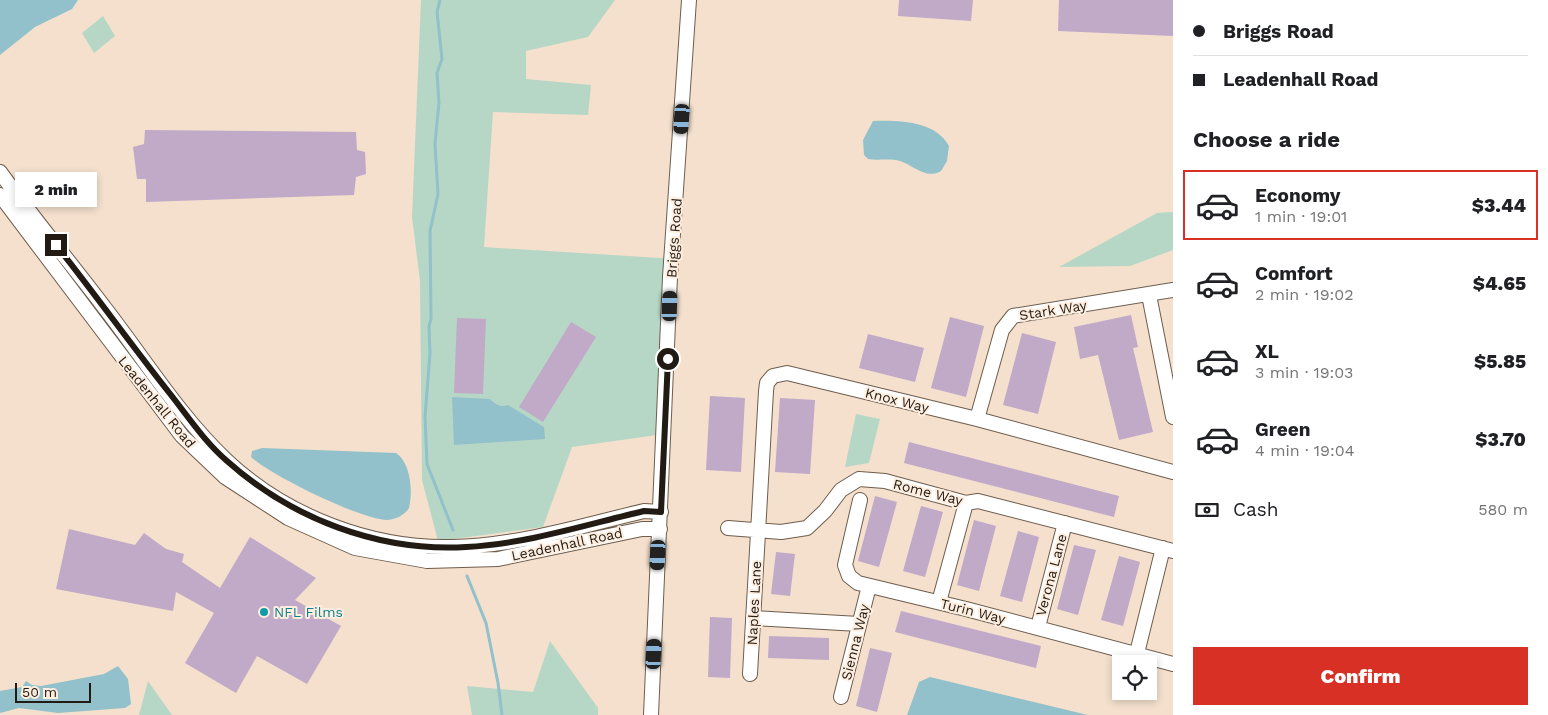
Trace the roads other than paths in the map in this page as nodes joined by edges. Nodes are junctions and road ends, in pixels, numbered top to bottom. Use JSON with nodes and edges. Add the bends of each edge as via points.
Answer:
{"nodes":[{"id":1,"x":689,"y":0,"type":"edge"},
{"id":2,"x":0,"y":172,"type":"edge"},
{"id":3,"x":0,"y":195,"type":"edge"},
{"id":4,"x":1173,"y":290,"type":"edge"},
{"id":5,"x":1149,"y":295,"type":"junction"},
{"id":6,"x":1173,"y":417,"type":"edge"},
{"id":7,"x":977,"y":420,"type":"junction"},
{"id":8,"x":1173,"y":472,"type":"edge"},
{"id":9,"x":860,"y":500,"type":"dead end"},
{"id":10,"x":966,"y":503,"type":"junction"},
{"id":11,"x":661,"y":512,"type":"junction"},
{"id":12,"x":1065,"y":523,"type":"junction"},
{"id":13,"x":728,"y":528,"type":"dead end"},
{"id":14,"x":660,"y":529,"type":"junction"},
{"id":15,"x":758,"y":531,"type":"junction"},
{"id":16,"x":1168,"y":550,"type":"edge"},
{"id":17,"x":868,"y":586,"type":"junction"},
{"id":18,"x":940,"y":602,"type":"junction"},
{"id":19,"x":754,"y":618,"type":"junction"},
{"id":20,"x":859,"y":624,"type":"junction"},
{"id":21,"x":1038,"y":627,"type":"junction"},
{"id":22,"x":1137,"y":653,"type":"junction"},
{"id":23,"x":1173,"y":664,"type":"edge"},
{"id":24,"x":750,"y":674,"type":"dead end"},
{"id":25,"x":841,"y":697,"type":"dead end"},
{"id":26,"x":651,"y":715,"type":"edge"}],
"edges":[{"from":1,"to":11,"type":"street","name":"Briggs Road","via":[[670,277]]},
{"from":2,"to":11,"type":"street","name":"Leadenhall Road","via":[[194,426],[240,473],[305,513],[338,528],[372,538],[405,545],[450,548],[508,542],[644,511]]},
{"from":3,"to":14,"type":"street","name":"Leadenhall Road","via":[[182,436],[225,477],[288,518],[355,548],[427,561],[498,559],[642,529]]},
{"from":4,"to":5,"type":"street","name":"Stark Way"},
{"from":5,"to":6,"type":"street"},
{"from":5,"to":7,"type":"street","name":"Stark Way","via":[[1013,316],[1002,330]]},
{"from":7,"to":8,"type":"street","name":"Knox Way"},
{"from":7,"to":15,"type":"street","name":"Knox Way","via":[[787,373],[772,376],[766,391]]},
{"from":9,"to":17,"type":"street","name":"Turin Way","via":[[845,565],[858,584]]},
{"from":10,"to":12,"type":"street","name":"Rome Way","via":[[978,501]]},
{"from":10,"to":15,"type":"street","name":"Rome Way","via":[[885,481],[858,479],[841,490],[807,528]]},
{"from":10,"to":18,"type":"street"},
{"from":11,"to":14,"type":"street","name":"Briggs Road"},
{"from":12,"to":16,"type":"street","name":"Rome Way"},
{"from":12,"to":21,"type":"street","name":"Verona Lane"},
{"from":13,"to":15,"type":"street","name":"Rome Way"},
{"from":14,"to":26,"type":"street","name":"Briggs Road"},
{"from":15,"to":19,"type":"street","name":"Naples Lane"},
{"from":16,"to":22,"type":"street"},
{"from":17,"to":18,"type":"street","name":"Turin Way"},
{"from":17,"to":20,"type":"street","name":"Sienna Way"},
{"from":18,"to":21,"type":"street","name":"Turin Way"},
{"from":19,"to":20,"type":"street"},
{"from":19,"to":24,"type":"street","name":"Naples Lane"},
{"from":20,"to":25,"type":"street","name":"Sienna Way"},
{"from":21,"to":22,"type":"street","name":"Turin Way"},
{"from":22,"to":23,"type":"street","name":"Turin Way"}]}
